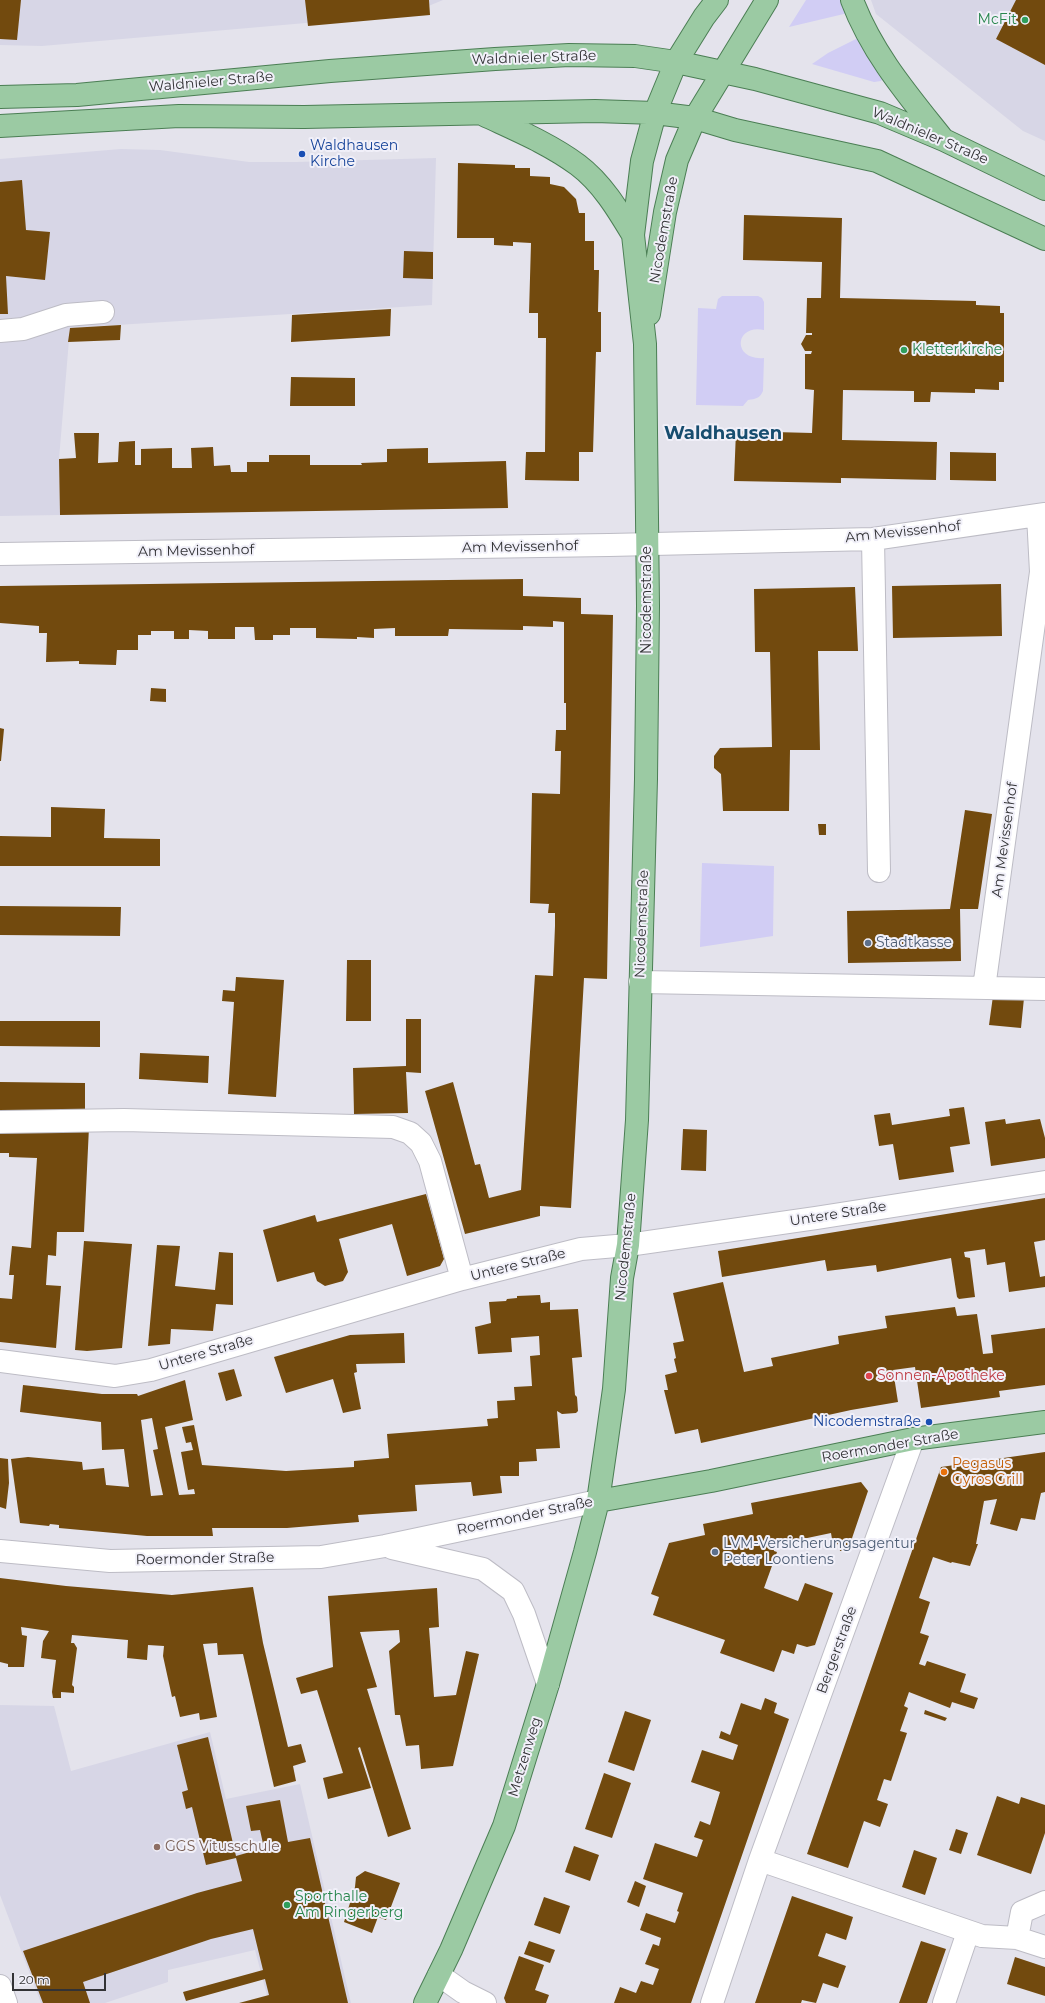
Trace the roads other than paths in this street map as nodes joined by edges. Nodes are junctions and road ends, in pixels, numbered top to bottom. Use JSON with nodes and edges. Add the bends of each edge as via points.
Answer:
{"nodes":[{"id":1,"x":717,"y":0,"type":"edge"},
{"id":2,"x":767,"y":0,"type":"edge"},
{"id":3,"x":852,"y":0,"type":"edge"},
{"id":4,"x":676,"y":62,"type":"junction"},
{"id":5,"x":723,"y":73,"type":"junction"},
{"id":6,"x":0,"y":97,"type":"edge"},
{"id":7,"x":479,"y":112,"type":"junction"},
{"id":8,"x":655,"y":113,"type":"junction"},
{"id":9,"x":695,"y":118,"type":"junction"},
{"id":10,"x":0,"y":126,"type":"edge"},
{"id":11,"x":944,"y":140,"type":"junction"},
{"id":12,"x":1045,"y":189,"type":"edge"},
{"id":13,"x":633,"y":235,"type":"junction"},
{"id":14,"x":1045,"y":239,"type":"edge"},
{"id":15,"x":104,"y":312,"type":"dead end"},
{"id":16,"x":0,"y":331,"type":"edge"},
{"id":17,"x":645,"y":344,"type":"junction"},
{"id":18,"x":1042,"y":515,"type":"edge"},
{"id":19,"x":872,"y":539,"type":"junction"},
{"id":20,"x":648,"y":543,"type":"junction"},
{"id":21,"x":0,"y":554,"type":"edge"},
{"id":22,"x":1043,"y":572,"type":"edge"},
{"id":23,"x":879,"y":871,"type":"dead end"},
{"id":24,"x":640,"y":982,"type":"junction"},
{"id":25,"x":984,"y":988,"type":"junction"},
{"id":26,"x":1045,"y":989,"type":"edge"},
{"id":27,"x":0,"y":1122,"type":"edge"},
{"id":28,"x":1045,"y":1182,"type":"edge"},
{"id":29,"x":628,"y":1245,"type":"junction"},
{"id":30,"x":462,"y":1279,"type":"junction"},
{"id":31,"x":0,"y":1361,"type":"edge"},
{"id":32,"x":1045,"y":1422,"type":"edge"},
{"id":33,"x":913,"y":1439,"type":"junction"},
{"id":34,"x":598,"y":1501,"type":"junction"},
{"id":35,"x":385,"y":1546,"type":"junction"},
{"id":36,"x":0,"y":1551,"type":"edge"},
{"id":37,"x":548,"y":1684,"type":"junction"},
{"id":38,"x":760,"y":1860,"type":"junction"},
{"id":39,"x":1045,"y":1902,"type":"edge"},
{"id":40,"x":968,"y":1932,"type":"junction"},
{"id":41,"x":1017,"y":1938,"type":"junction"},
{"id":42,"x":1045,"y":1947,"type":"edge"},
{"id":43,"x":439,"y":1975,"type":"junction"},
{"id":44,"x":0,"y":1986,"type":"edge"},
{"id":45,"x":6,"y":2003,"type":"edge"},
{"id":46,"x":425,"y":2003,"type":"edge"},
{"id":47,"x":485,"y":2003,"type":"edge"},
{"id":48,"x":712,"y":2003,"type":"edge"},
{"id":49,"x":944,"y":2003,"type":"edge"}],
"edges":[{"from":1,"to":4,"type":"main road","name":"Nicodemstraße"},
{"from":2,"to":5,"type":"main road","name":"Nicodemstraße"},
{"from":3,"to":11,"type":"main road","via":[[860,22],[898,83]]},
{"from":4,"to":5,"type":"main road","name":"Waldnieler Straße"},
{"from":4,"to":6,"type":"main road","name":"Waldnieler Straße","via":[[635,56],[569,55],[330,71],[77,95]]},
{"from":4,"to":8,"type":"main road","name":"Nicodemstraße"},
{"from":5,"to":9,"type":"main road","name":"Nicodemstraße"},
{"from":5,"to":11,"type":"main road","name":"Waldnieler Straße","via":[[755,79],[880,113]]},
{"from":7,"to":8,"type":"main road"},
{"from":7,"to":10,"type":"main road","via":[[304,117],[178,116]]},
{"from":7,"to":13,"type":"main road","via":[[546,145],[579,166],[599,185]]},
{"from":8,"to":9,"type":"main road"},
{"from":8,"to":13,"type":"main road","name":"Nicodemstraße","via":[[642,161]]},
{"from":9,"to":14,"type":"main road","via":[[735,130],[877,161]]},
{"from":9,"to":17,"type":"main road","name":"Nicodemstraße","via":[[677,160],[665,212]]},
{"from":11,"to":12,"type":"main road","name":"Waldnieler Straße"},
{"from":13,"to":17,"type":"main road","name":"Nicodemstraße"},
{"from":15,"to":16,"type":"street","via":[[66,315],[23,329]]},
{"from":17,"to":20,"type":"main road","name":"Nicodemstraße"},
{"from":18,"to":19,"type":"street","name":"Am Mevissenhof"},
{"from":18,"to":22,"type":"street","name":"Am Mevissenhof"},
{"from":19,"to":20,"type":"street","name":"Am Mevissenhof"},
{"from":19,"to":23,"type":"street"},
{"from":20,"to":21,"type":"street","name":"Am Mevissenhof"},
{"from":20,"to":24,"type":"main road","name":"Nicodemstraße","via":[[646,779]]},
{"from":22,"to":25,"type":"street","name":"Am Mevissenhof"},
{"from":24,"to":25,"type":"street"},
{"from":24,"to":29,"type":"main road","name":"Nicodemstraße","via":[[637,1120]]},
{"from":25,"to":26,"type":"street"},
{"from":27,"to":30,"type":"street","via":[[124,1120],[393,1127],[410,1133],[421,1143],[430,1161]]},
{"from":28,"to":29,"type":"street","name":"Untere Straße"},
{"from":29,"to":30,"type":"street","name":"Untere Straße","via":[[581,1249]]},
{"from":29,"to":34,"type":"main road","name":"Nicodemstraße","via":[[622,1278],[614,1389]]},
{"from":30,"to":31,"type":"street","name":"Untere Straße","via":[[151,1370],[116,1376]]},
{"from":32,"to":33,"type":"main road","name":"Roermonder Straße"},
{"from":33,"to":34,"type":"main road","name":"Roermonder Straße","via":[[711,1481]]},
{"from":33,"to":38,"type":"street","name":"Bergerstraße"},
{"from":34,"to":35,"type":"street","name":"Roermonder Straße"},
{"from":34,"to":37,"type":"main road","name":"Metzenweg"},
{"from":35,"to":36,"type":"street","name":"Roermonder Straße","via":[[321,1557],[110,1561]]},
{"from":35,"to":37,"type":"street","via":[[482,1569],[513,1591],[524,1614]]},
{"from":37,"to":43,"type":"main road","name":"Metzenweg","via":[[504,1826]]},
{"from":38,"to":40,"type":"street"},
{"from":38,"to":48,"type":"street","name":"Bergerstraße"},
{"from":39,"to":41,"type":"street","via":[[1022,1912]]},
{"from":40,"to":41,"type":"street","via":[[982,1936]]},
{"from":40,"to":49,"type":"street"},
{"from":41,"to":42,"type":"street"},
{"from":43,"to":46,"type":"main road","name":"Metzenweg"},
{"from":43,"to":47,"type":"street","via":[[463,1992]]},
{"from":44,"to":45,"type":"street"}]}
